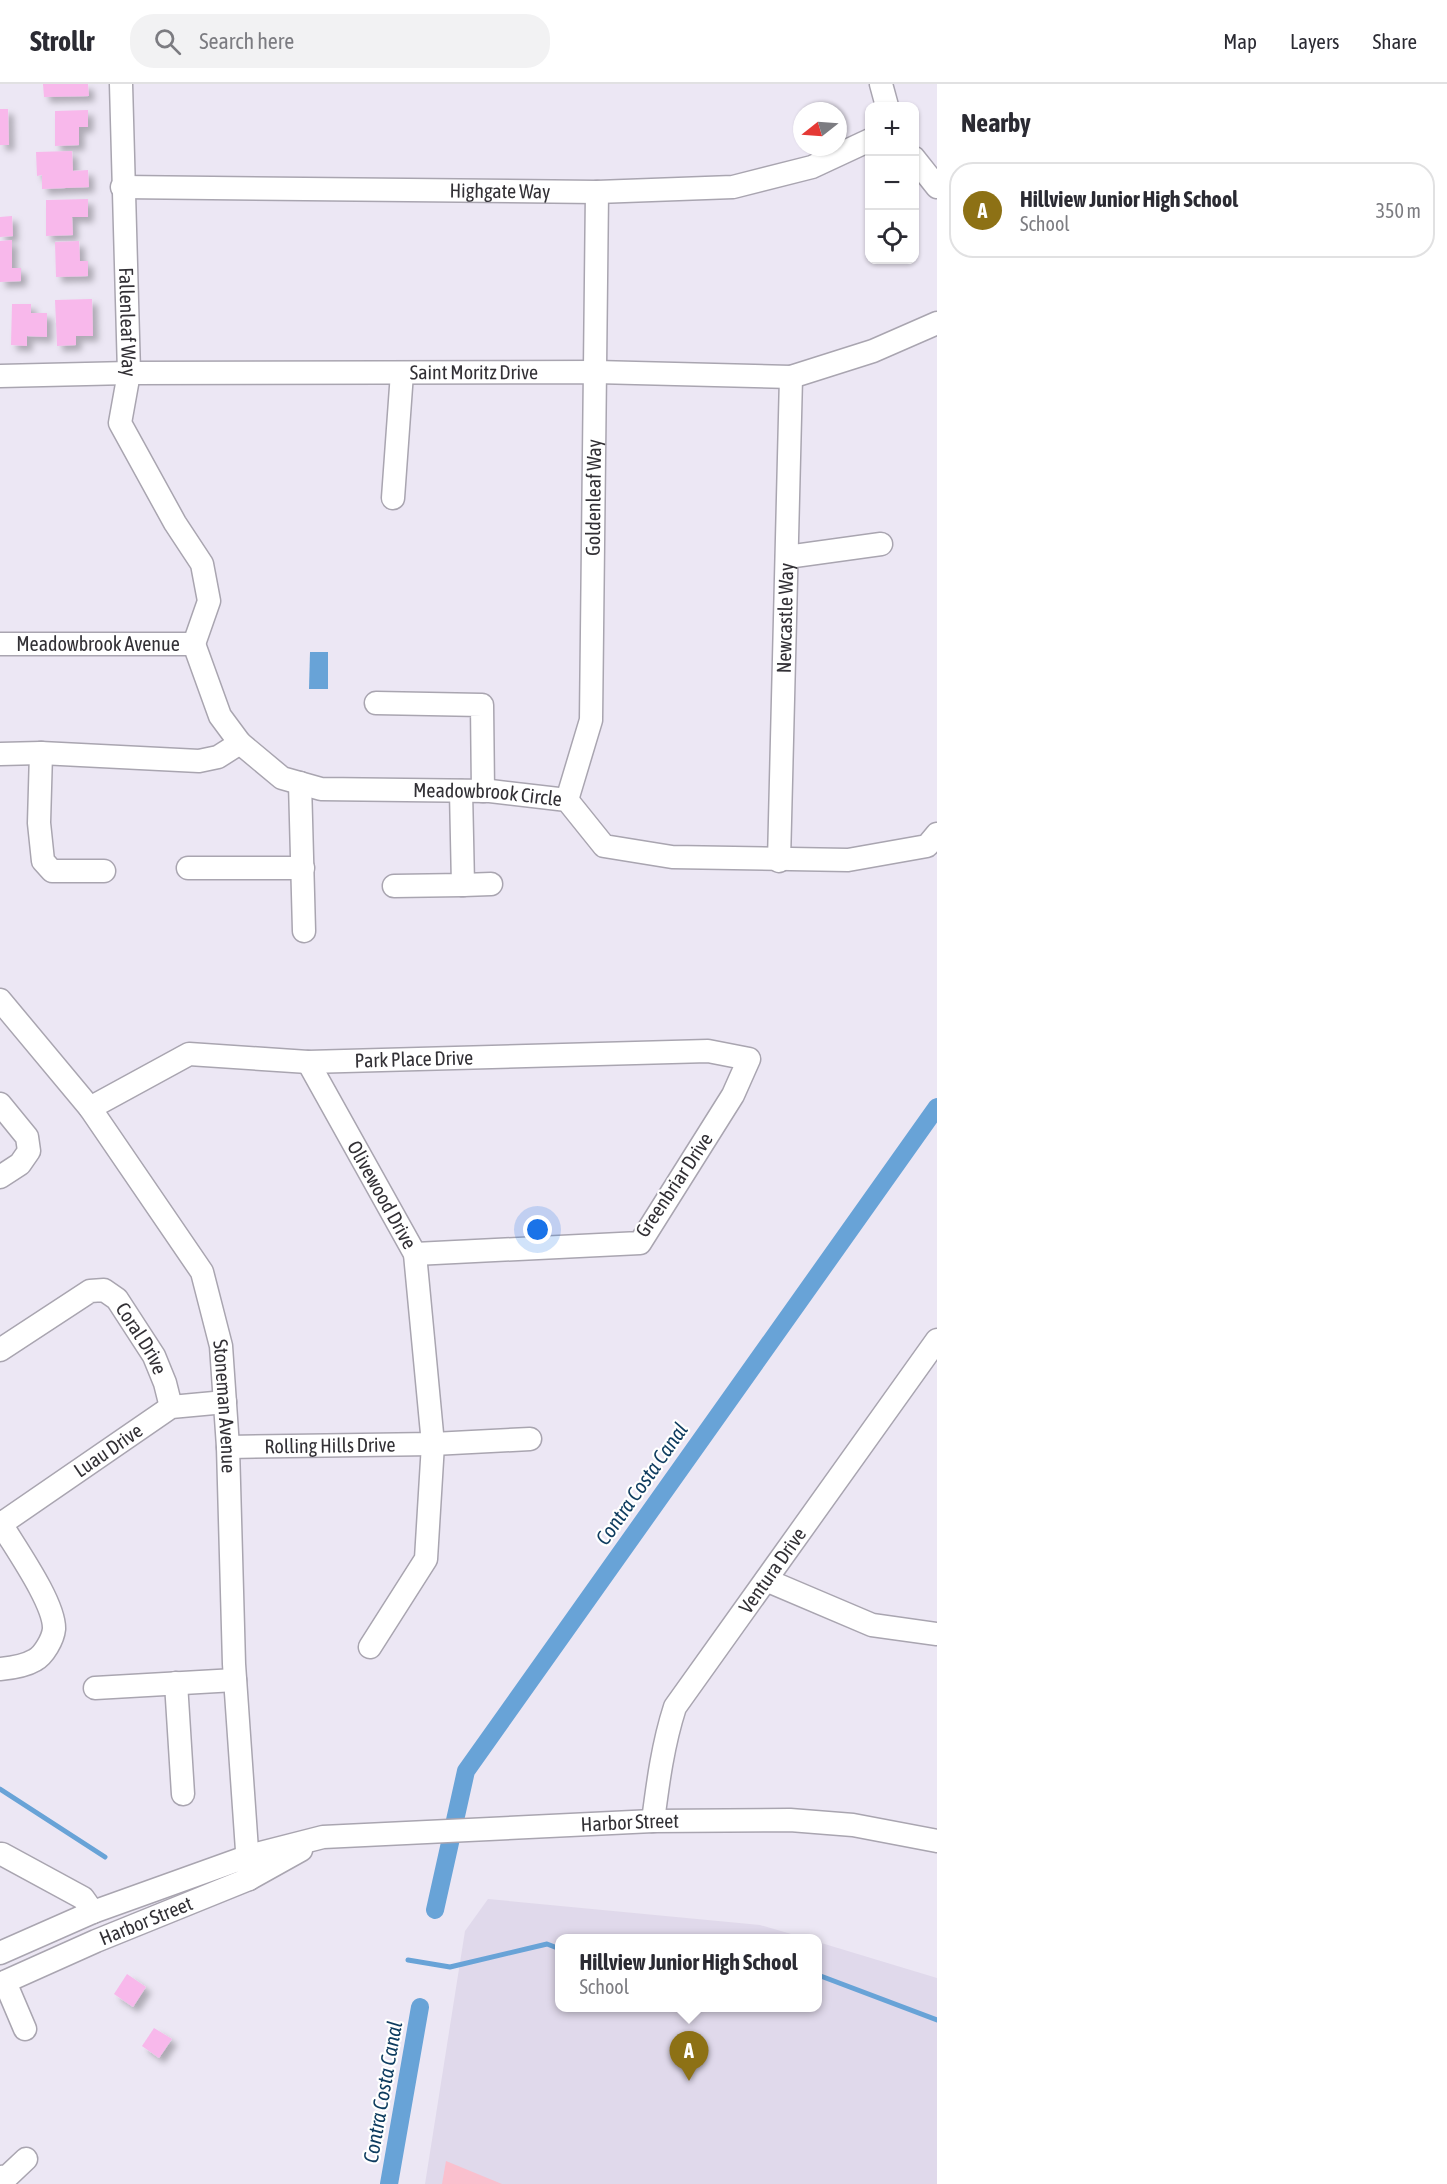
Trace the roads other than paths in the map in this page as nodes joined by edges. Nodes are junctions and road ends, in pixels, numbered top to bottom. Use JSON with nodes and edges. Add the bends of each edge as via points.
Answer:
{"nodes":[{"id":1,"x":121,"y":84,"type":"edge"},
{"id":2,"x":881,"y":84,"type":"edge"},
{"id":3,"x":885,"y":102,"type":"edge"},
{"id":4,"x":865,"y":142,"type":"edge"},
{"id":5,"x":919,"y":163,"type":"edge"},
{"id":6,"x":122,"y":187,"type":"junction"},
{"id":7,"x":937,"y":187,"type":"edge"},
{"id":8,"x":597,"y":192,"type":"junction"},
{"id":9,"x":937,"y":323,"type":"edge"},
{"id":10,"x":596,"y":372,"type":"junction"},
{"id":11,"x":129,"y":373,"type":"junction"},
{"id":12,"x":402,"y":373,"type":"junction"},
{"id":13,"x":0,"y":376,"type":"edge"},
{"id":14,"x":791,"y":377,"type":"junction"},
{"id":15,"x":393,"y":498,"type":"dead end"},
{"id":16,"x":881,"y":544,"type":"dead end"},
{"id":17,"x":787,"y":557,"type":"junction"},
{"id":18,"x":0,"y":644,"type":"edge"},
{"id":19,"x":194,"y":644,"type":"junction"},
{"id":20,"x":376,"y":703,"type":"dead end"},
{"id":21,"x":240,"y":743,"type":"junction"},
{"id":22,"x":41,"y":753,"type":"junction"},
{"id":23,"x":0,"y":754,"type":"edge"},
{"id":24,"x":300,"y":783,"type":"junction"},
{"id":25,"x":472,"y":791,"type":"junction"},
{"id":26,"x":567,"y":800,"type":"junction"},
{"id":27,"x":937,"y":834,"type":"edge"},
{"id":28,"x":779,"y":861,"type":"junction"},
{"id":29,"x":188,"y":868,"type":"dead end"},
{"id":30,"x":303,"y":868,"type":"junction"},
{"id":31,"x":104,"y":871,"type":"dead end"},
{"id":32,"x":491,"y":884,"type":"dead end"},
{"id":33,"x":463,"y":885,"type":"junction"},
{"id":34,"x":394,"y":886,"type":"dead end"},
{"id":35,"x":304,"y":931,"type":"dead end"},
{"id":36,"x":0,"y":1000,"type":"edge"},
{"id":37,"x":749,"y":1059,"type":"joint"},
{"id":38,"x":308,"y":1062,"type":"junction"},
{"id":39,"x":0,"y":1104,"type":"edge"},
{"id":40,"x":90,"y":1107,"type":"junction"},
{"id":41,"x":0,"y":1177,"type":"edge"},
{"id":42,"x":415,"y":1254,"type":"junction"},
{"id":43,"x":937,"y":1340,"type":"edge"},
{"id":44,"x":0,"y":1350,"type":"edge"},
{"id":45,"x":225,"y":1402,"type":"junction"},
{"id":46,"x":171,"y":1407,"type":"junction"},
{"id":47,"x":530,"y":1439,"type":"dead end"},
{"id":48,"x":433,"y":1444,"type":"junction"},
{"id":49,"x":228,"y":1447,"type":"junction"},
{"id":50,"x":0,"y":1523,"type":"edge"},
{"id":51,"x":766,"y":1580,"type":"junction"},
{"id":52,"x":937,"y":1634,"type":"edge"},
{"id":53,"x":370,"y":1647,"type":"dead end"},
{"id":54,"x":0,"y":1669,"type":"edge"},
{"id":55,"x":235,"y":1680,"type":"junction"},
{"id":56,"x":176,"y":1683,"type":"junction"},
{"id":57,"x":95,"y":1688,"type":"dead end"},
{"id":58,"x":183,"y":1794,"type":"dead end"},
{"id":59,"x":653,"y":1821,"type":"junction"},
{"id":60,"x":323,"y":1837,"type":"junction"},
{"id":61,"x":937,"y":1841,"type":"edge"},
{"id":62,"x":0,"y":1854,"type":"edge"},
{"id":63,"x":249,"y":1856,"type":"junction"},
{"id":64,"x":249,"y":1879,"type":"junction"},
{"id":65,"x":93,"y":1912,"type":"junction"},
{"id":66,"x":0,"y":1953,"type":"edge"},
{"id":67,"x":3,"y":1983,"type":"edge"},
{"id":68,"x":25,"y":2029,"type":"dead end"},
{"id":69,"x":26,"y":2159,"type":"dead end"},
{"id":70,"x":0,"y":2177,"type":"edge"}],
"edges":[{"from":1,"to":6,"type":"street","name":"Fallenleaf Way"},
{"from":2,"to":3,"type":"street"},
{"from":4,"to":8,"type":"street","name":"Highgate Way","via":[[812,167],[733,187]]},
{"from":5,"to":7,"type":"street"},
{"from":6,"to":8,"type":"street","name":"Highgate Way"},
{"from":6,"to":11,"type":"street","name":"Fallenleaf Way"},
{"from":8,"to":10,"type":"street","name":"Goldenleaf Way"},
{"from":9,"to":14,"type":"street","name":"Saint Moritz Drive","via":[[873,351]]},
{"from":10,"to":12,"type":"street","name":"Saint Moritz Drive"},
{"from":10,"to":14,"type":"street","name":"Saint Moritz Drive"},
{"from":10,"to":26,"type":"street","name":"Goldenleaf Way","via":[[591,720]]},
{"from":11,"to":12,"type":"street","name":"Saint Moritz Drive"},
{"from":11,"to":13,"type":"street","name":"Saint Moritz Drive"},
{"from":11,"to":19,"type":"street","name":"Fallenleaf Way","via":[[120,423],[202,564],[209,601]]},
{"from":12,"to":15,"type":"street"},
{"from":14,"to":17,"type":"street","name":"Newcastle Way"},
{"from":16,"to":17,"type":"street"},
{"from":17,"to":28,"type":"street","name":"Newcastle Way"},
{"from":18,"to":19,"type":"street","name":"Meadowbrook Avenue"},
{"from":19,"to":21,"type":"street","name":"Meadowbrook Circle","via":[[220,716]]},
{"from":20,"to":25,"type":"street","via":[[482,705]]},
{"from":21,"to":22,"type":"street","via":[[218,756],[199,761]]},
{"from":21,"to":24,"type":"street","name":"Meadowbrook Circle","via":[[282,778]]},
{"from":22,"to":23,"type":"street"},
{"from":22,"to":31,"type":"street","via":[[39,823],[43,861],[52,871]]},
{"from":24,"to":25,"type":"street","name":"Meadowbrook Circle","via":[[321,789]]},
{"from":24,"to":30,"type":"street"},
{"from":25,"to":26,"type":"street","name":"Meadowbrook Circle"},
{"from":25,"to":33,"type":"street"},
{"from":26,"to":28,"type":"street","name":"Meadowbrook Circle","via":[[604,846],[672,858]]},
{"from":27,"to":28,"type":"street","name":"Meadowbrook Circle","via":[[927,846],[848,860]]},
{"from":29,"to":30,"type":"street"},
{"from":30,"to":35,"type":"street"},
{"from":32,"to":33,"type":"street"},
{"from":33,"to":34,"type":"street"},
{"from":36,"to":40,"type":"street","name":"Stoneman Avenue"},
{"from":37,"to":38,"type":"street","name":"Park Place Drive","via":[[708,1051]]},
{"from":37,"to":42,"type":"street","name":"Greenbriar Drive","via":[[733,1095],[640,1243]]},
{"from":38,"to":40,"type":"street","name":"Park Place Drive","via":[[189,1054]]},
{"from":38,"to":42,"type":"street","name":"Olivewood Drive"},
{"from":39,"to":41,"type":"street","via":[[27,1137],[30,1151],[20,1164]]},
{"from":40,"to":45,"type":"street","name":"Stoneman Avenue","via":[[202,1272],[221,1346]]},
{"from":42,"to":48,"type":"street","name":"Olivewood Drive"},
{"from":43,"to":51,"type":"street","name":"Ventura Drive"},
{"from":44,"to":46,"type":"street","name":"Coral Drive","via":[[90,1292],[104,1290],[117,1299],[154,1356]]},
{"from":45,"to":46,"type":"street","name":"Luau Drive"},
{"from":45,"to":49,"type":"street","name":"Stoneman Avenue"},
{"from":46,"to":50,"type":"street","name":"Luau Drive"},
{"from":47,"to":48,"type":"street","name":"Rolling Hills Drive"},
{"from":48,"to":49,"type":"street","name":"Rolling Hills Drive"},
{"from":48,"to":53,"type":"street","name":"Olivewood Drive","via":[[426,1560]]},
{"from":49,"to":55,"type":"street","name":"Stoneman Avenue"},
{"from":50,"to":54,"type":"street","via":[[45,1597],[54,1628],[48,1646],[36,1660]]},
{"from":51,"to":52,"type":"street","via":[[872,1625]]},
{"from":51,"to":59,"type":"street","name":"Ventura Drive","via":[[675,1707],[660,1767]]},
{"from":55,"to":56,"type":"street"},
{"from":55,"to":63,"type":"street","name":"Stoneman Avenue"},
{"from":56,"to":57,"type":"street"},
{"from":56,"to":58,"type":"street"},
{"from":59,"to":60,"type":"street","name":"Harbor Street"},
{"from":59,"to":61,"type":"street","name":"Harbor Street","via":[[790,1820],[853,1825]]},
{"from":60,"to":63,"type":"street","name":"Harbor Street"},
{"from":60,"to":64,"type":"street","name":"Harbor Street"},
{"from":62,"to":65,"type":"street","via":[[82,1898]]},
{"from":63,"to":64,"type":"street","name":"Stoneman Avenue"},
{"from":63,"to":65,"type":"street","name":"Harbor Street"},
{"from":64,"to":67,"type":"street","name":"Harbor Street"},
{"from":65,"to":66,"type":"street","name":"Harbor Street"},
{"from":67,"to":68,"type":"street"},
{"from":69,"to":70,"type":"street","via":[[8,2176]]}]}
